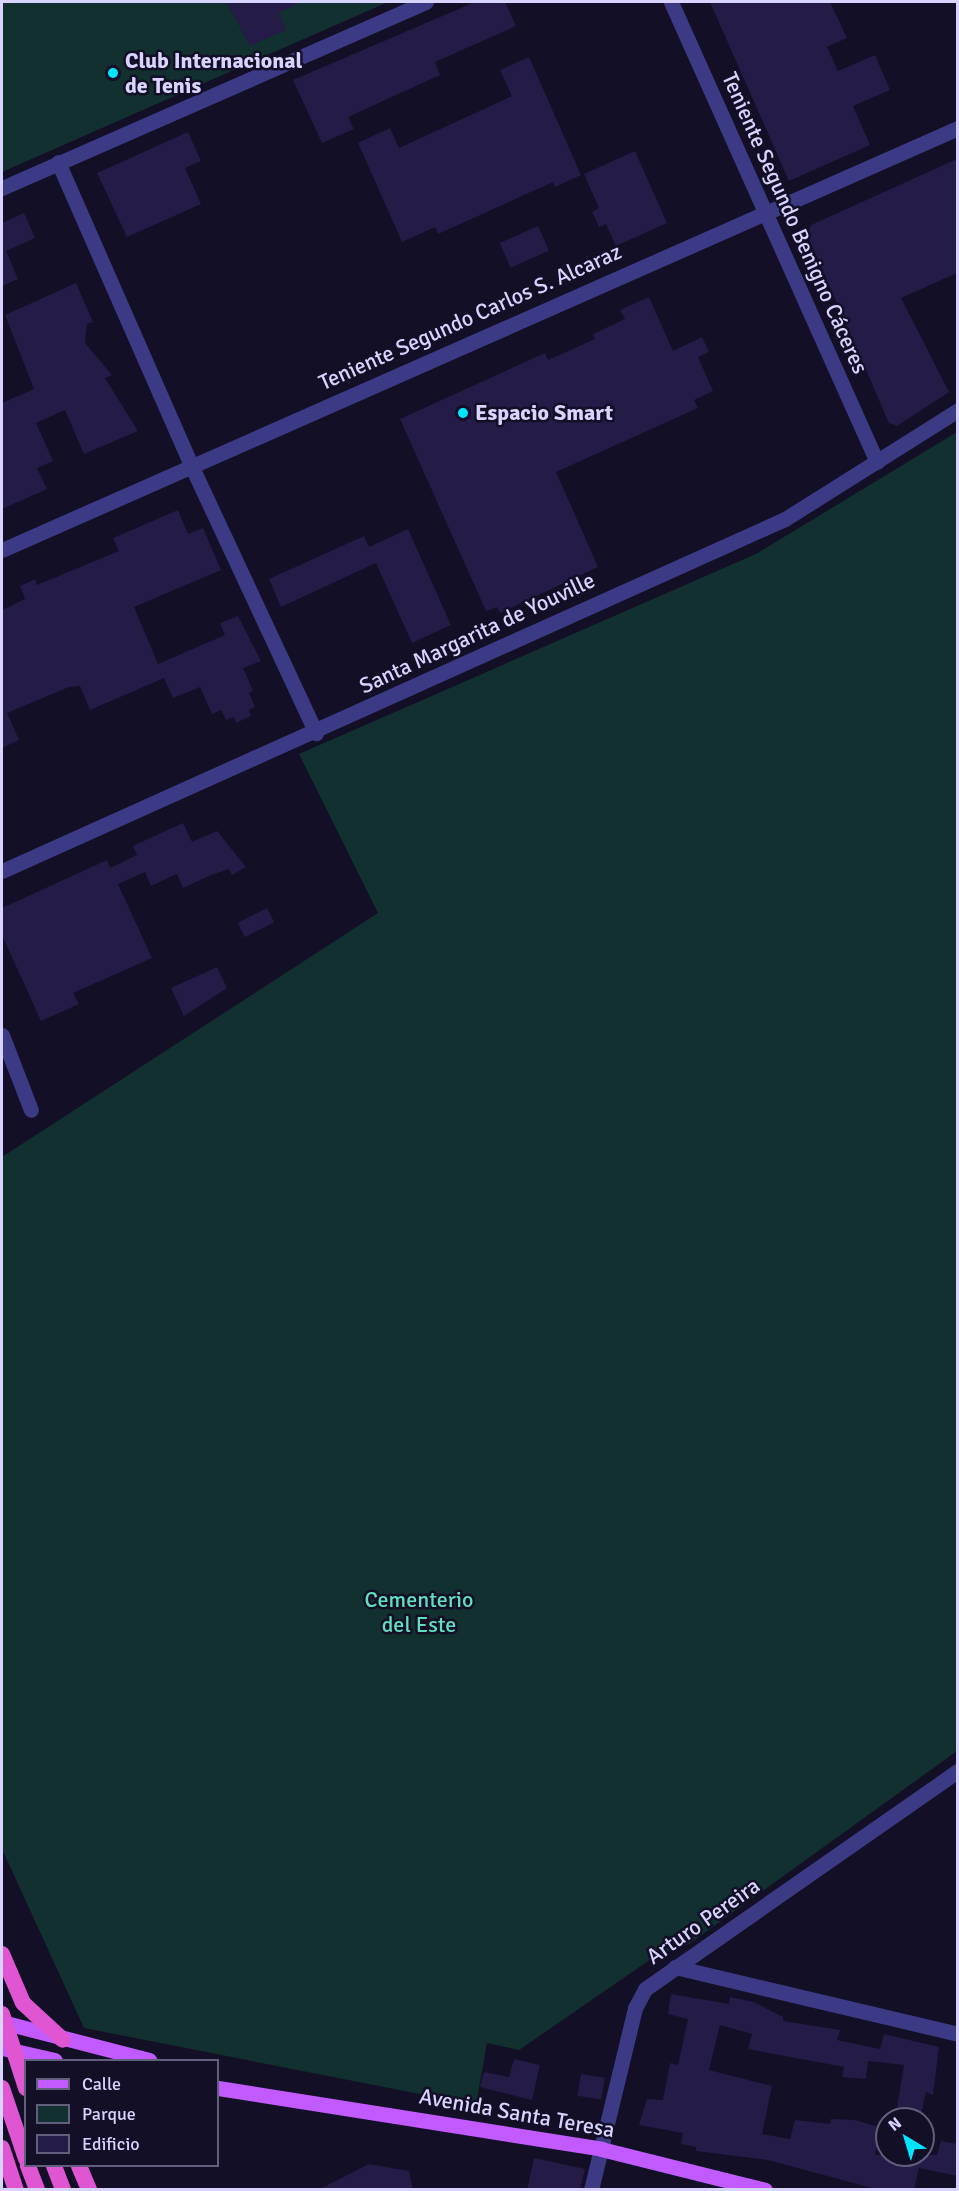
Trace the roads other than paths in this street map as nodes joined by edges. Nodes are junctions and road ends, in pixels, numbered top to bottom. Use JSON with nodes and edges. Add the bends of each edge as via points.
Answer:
{"nodes":[{"id":1,"x":426,"y":2,"type":"edge"},
{"id":2,"x":671,"y":2,"type":"edge"},
{"id":3,"x":957,"y":128,"type":"edge"},
{"id":4,"x":58,"y":162,"type":"junction"},
{"id":5,"x":2,"y":188,"type":"edge"},
{"id":6,"x":766,"y":211,"type":"junction"},
{"id":7,"x":957,"y":410,"type":"edge"},
{"id":8,"x":877,"y":462,"type":"junction"},
{"id":9,"x":191,"y":465,"type":"junction"},
{"id":10,"x":2,"y":550,"type":"edge"},
{"id":11,"x":316,"y":733,"type":"junction"},
{"id":12,"x":2,"y":871,"type":"edge"},
{"id":13,"x":2,"y":1035,"type":"edge"},
{"id":14,"x":30,"y":1110,"type":"dead end"},
{"id":15,"x":957,"y":1771,"type":"edge"},
{"id":16,"x":2,"y":1954,"type":"edge"},
{"id":17,"x":675,"y":1967,"type":"junction"},
{"id":18,"x":2,"y":2014,"type":"edge"},
{"id":19,"x":2,"y":2022,"type":"edge"},
{"id":20,"x":957,"y":2034,"type":"edge"},
{"id":21,"x":63,"y":2040,"type":"junction"},
{"id":22,"x":2,"y":2048,"type":"edge"},
{"id":23,"x":47,"y":2059,"type":"edge"},
{"id":24,"x":141,"y":2059,"type":"edge"},
{"id":25,"x":219,"y":2079,"type":"edge"},
{"id":26,"x":24,"y":2082,"type":"edge"},
{"id":27,"x":2,"y":2088,"type":"edge"},
{"id":28,"x":219,"y":2088,"type":"edge"},
{"id":29,"x":259,"y":2092,"type":"junction"},
{"id":30,"x":2,"y":2148,"type":"edge"},
{"id":31,"x":601,"y":2149,"type":"junction"},
{"id":32,"x":24,"y":2153,"type":"edge"},
{"id":33,"x":28,"y":2167,"type":"edge"},
{"id":34,"x":54,"y":2167,"type":"edge"},
{"id":35,"x":79,"y":2167,"type":"edge"},
{"id":36,"x":16,"y":2190,"type":"edge"},
{"id":37,"x":37,"y":2190,"type":"edge"},
{"id":38,"x":63,"y":2190,"type":"edge"},
{"id":39,"x":89,"y":2190,"type":"edge"},
{"id":40,"x":591,"y":2190,"type":"edge"},
{"id":41,"x":765,"y":2190,"type":"edge"}],
"edges":[{"from":1,"to":4,"type":"street"},
{"from":2,"to":6,"type":"street","name":"Teniente Segundo Benigno Cáceres"},
{"from":3,"to":6,"type":"street","name":"Teniente Segundo Carlos S. Alcaraz"},
{"from":4,"to":5,"type":"street"},
{"from":4,"to":9,"type":"street"},
{"from":6,"to":8,"type":"street","name":"Teniente Segundo Benigno Cáceres"},
{"from":6,"to":9,"type":"street","name":"Teniente Segundo Carlos S. Alcaraz"},
{"from":7,"to":8,"type":"street","name":"Santa Margarita de Youville"},
{"from":8,"to":11,"type":"street","name":"Santa Margarita de Youville","via":[[785,519]]},
{"from":9,"to":10,"type":"street","name":"Teniente Segundo Carlos S. Alcaraz"},
{"from":9,"to":11,"type":"street"},
{"from":11,"to":12,"type":"street","name":"Santa Margarita de Youville"},
{"from":13,"to":14,"type":"street"},
{"from":15,"to":17,"type":"street","name":"Arturo Pereira"},
{"from":16,"to":21,"type":"highway","via":[[23,2003]]},
{"from":17,"to":20,"type":"street"},
{"from":17,"to":31,"type":"street","name":"Arturo Pereira","via":[[645,1989],[635,2008]]},
{"from":18,"to":26,"type":"highway","bridge":true},
{"from":19,"to":21,"type":"main road"},
{"from":21,"to":24,"type":"main road"},
{"from":22,"to":23,"type":"main road"},
{"from":25,"to":29,"type":"main road","name":"Avenida Santa Teresa"},
{"from":27,"to":32,"type":"highway"},
{"from":28,"to":29,"type":"main road","name":"Avenida Santa Teresa"},
{"from":29,"to":31,"type":"main road","name":"Avenida Santa Teresa"},
{"from":30,"to":36,"type":"highway"},
{"from":31,"to":40,"type":"street","name":"Arturo Pereira"},
{"from":31,"to":41,"type":"main road","name":"Avenida Santa Teresa"},
{"from":33,"to":37,"type":"highway"},
{"from":34,"to":38,"type":"highway"},
{"from":35,"to":39,"type":"highway"}]}
